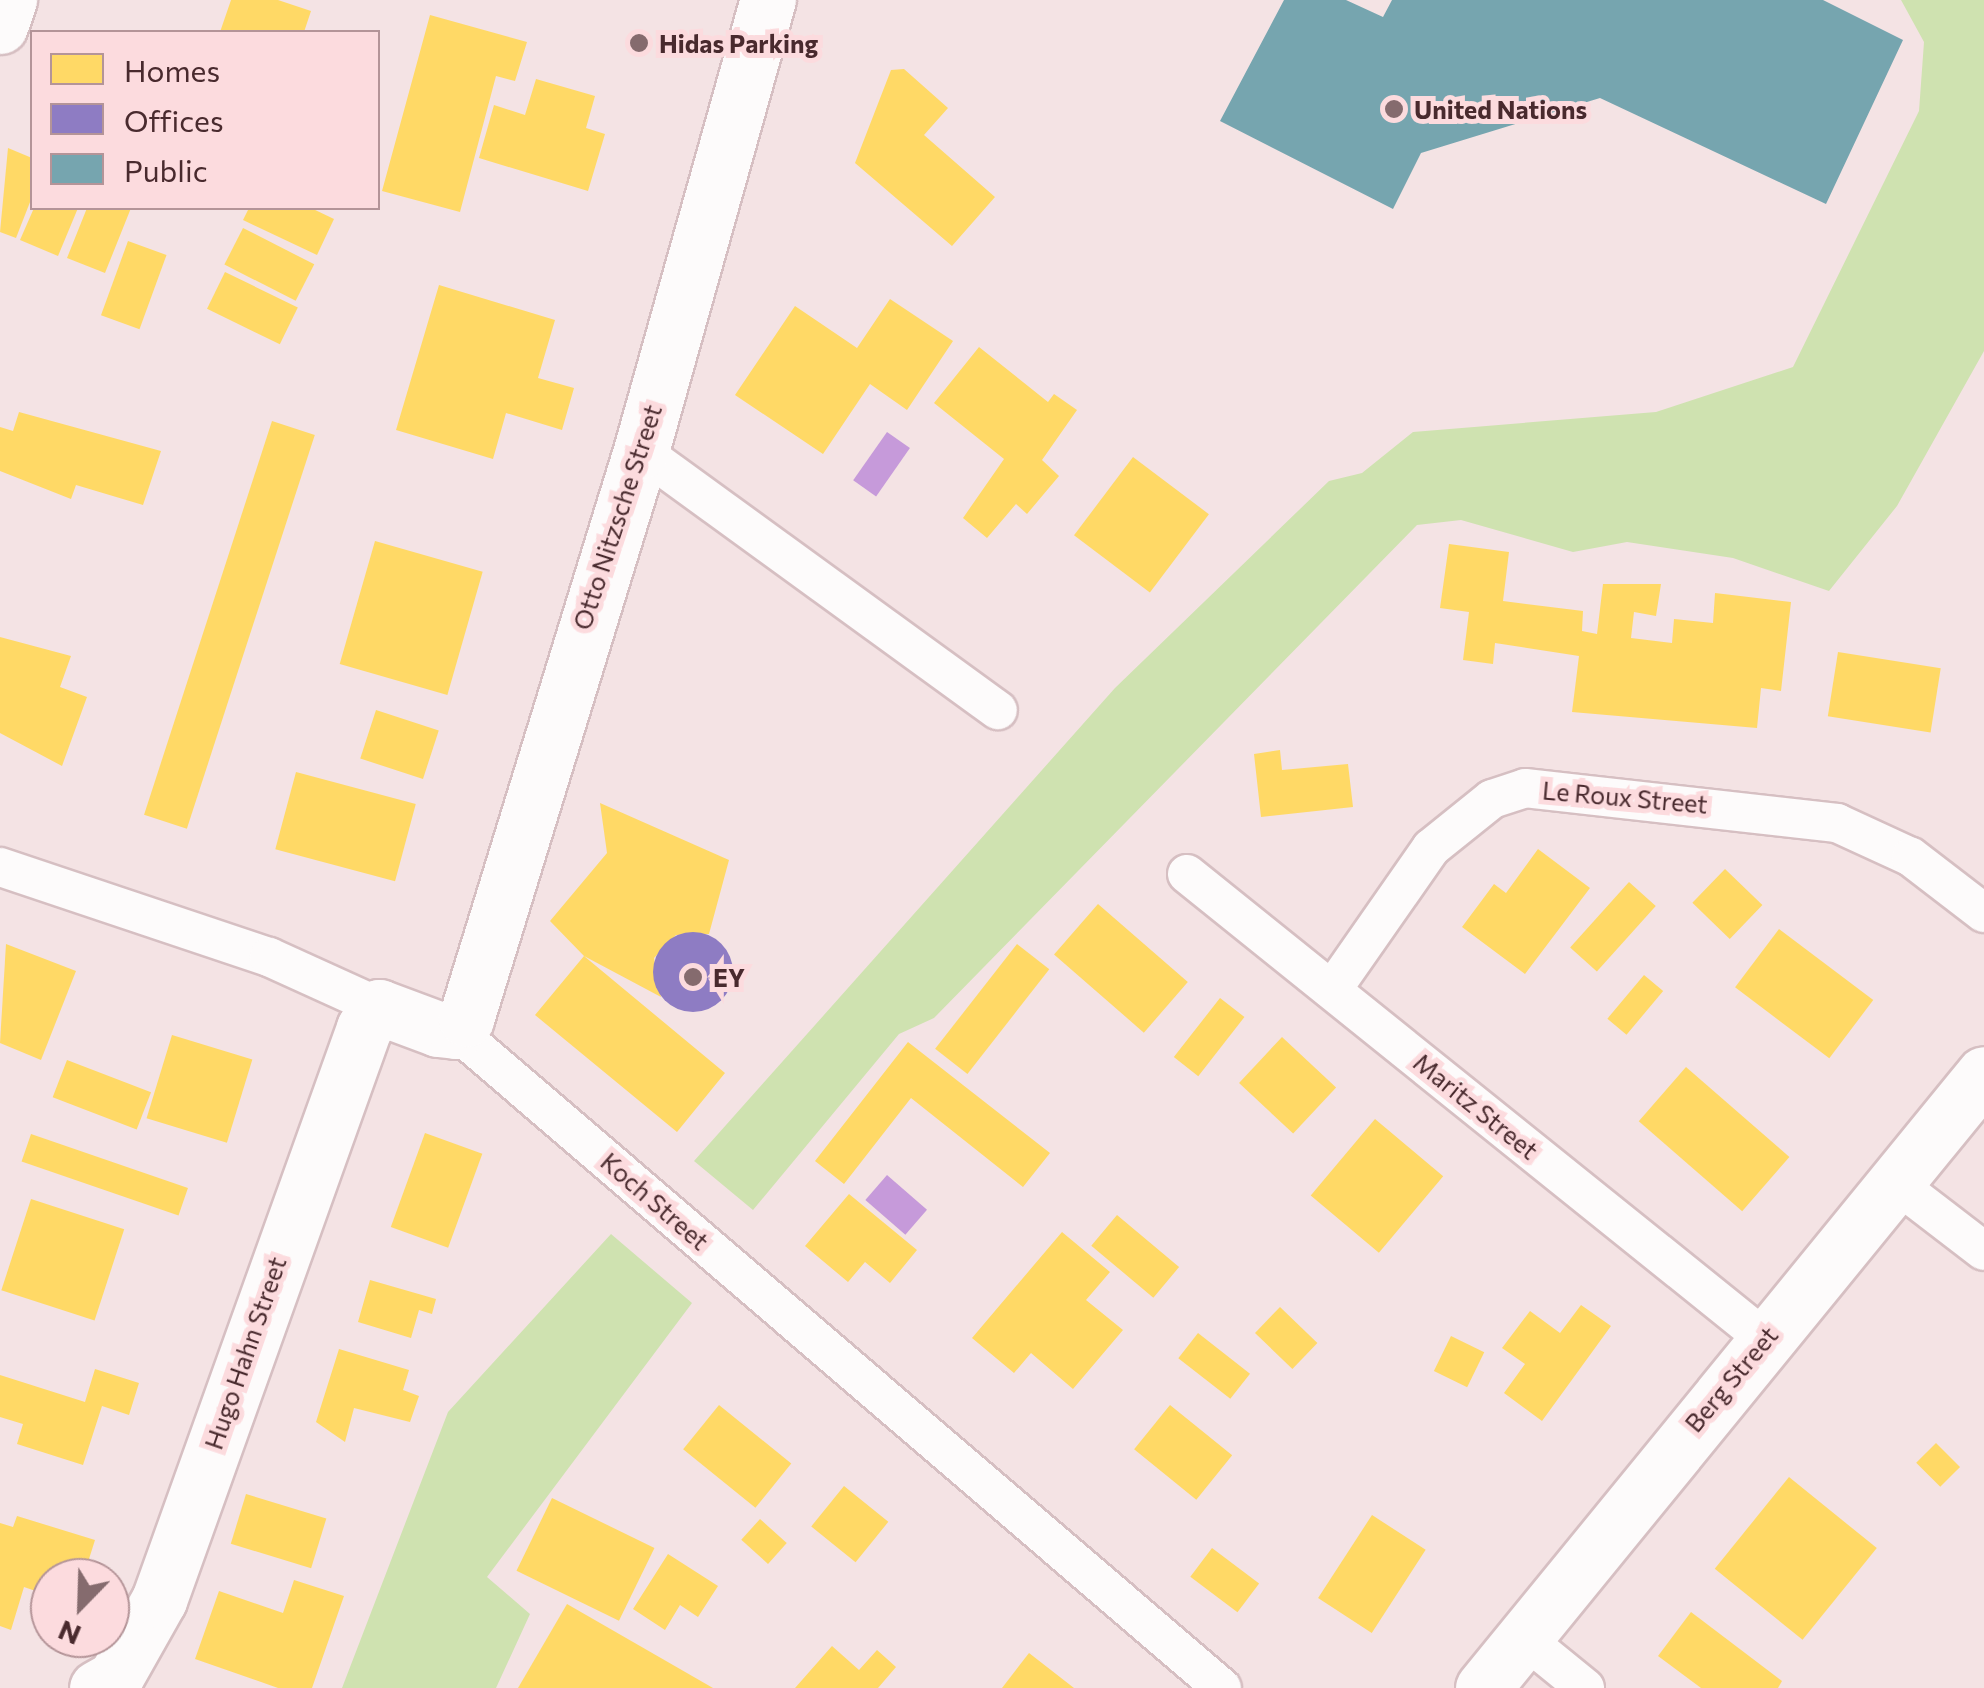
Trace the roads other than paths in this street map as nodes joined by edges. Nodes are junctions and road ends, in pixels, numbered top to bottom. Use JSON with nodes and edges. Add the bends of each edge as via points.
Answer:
{"nodes":[{"id":1,"x":9,"y":0,"type":"edge"},
{"id":2,"x":768,"y":0,"type":"edge"},
{"id":3,"x":0,"y":26,"type":"edge"},
{"id":4,"x":642,"y":452,"type":"junction"},
{"id":5,"x":998,"y":710,"type":"dead end"},
{"id":6,"x":0,"y":866,"type":"edge"},
{"id":7,"x":1187,"y":874,"type":"dead end"},
{"id":8,"x":1984,"y":913,"type":"edge"},
{"id":9,"x":1332,"y":990,"type":"junction"},
{"id":10,"x":379,"y":1007,"type":"junction"},
{"id":11,"x":456,"y":1031,"type":"junction"},
{"id":12,"x":1984,"y":1074,"type":"edge"},
{"id":13,"x":1894,"y":1182,"type":"junction"},
{"id":14,"x":1984,"y":1251,"type":"edge"},
{"id":15,"x":1764,"y":1338,"type":"junction"},
{"id":16,"x":1520,"y":1635,"type":"junction"},
{"id":17,"x":97,"y":1688,"type":"edge"},
{"id":18,"x":1222,"y":1688,"type":"edge"},
{"id":19,"x":1483,"y":1688,"type":"edge"},
{"id":20,"x":1586,"y":1688,"type":"edge"}],
"edges":[{"from":1,"to":3,"type":"street"},
{"from":2,"to":4,"type":"street","name":"Otto Nitzsche Street"},
{"from":4,"to":5,"type":"street"},
{"from":4,"to":11,"type":"street","name":"Otto Nitzsche Street"},
{"from":6,"to":10,"type":"street","name":"Koch Street","via":[[269,957]]},
{"from":7,"to":9,"type":"street","name":"Maritz Street"},
{"from":8,"to":9,"type":"street","name":"Le Roux Street","via":[[1890,844],[1837,823],[1525,788],[1492,798],[1432,848]]},
{"from":9,"to":15,"type":"street","name":"Maritz Street"},
{"from":10,"to":11,"type":"street","name":"Koch Street"},
{"from":10,"to":17,"type":"street","name":"Hugo Hahn Street","via":[[348,1061],[159,1600],[115,1678]]},
{"from":11,"to":18,"type":"street","name":"Koch Street"},
{"from":12,"to":13,"type":"street","name":"Berg Street"},
{"from":13,"to":14,"type":"street"},
{"from":13,"to":15,"type":"street","name":"Berg Street"},
{"from":15,"to":16,"type":"street","name":"Berg Street"},
{"from":16,"to":19,"type":"street","name":"Berg Street"},
{"from":16,"to":20,"type":"street"}]}
